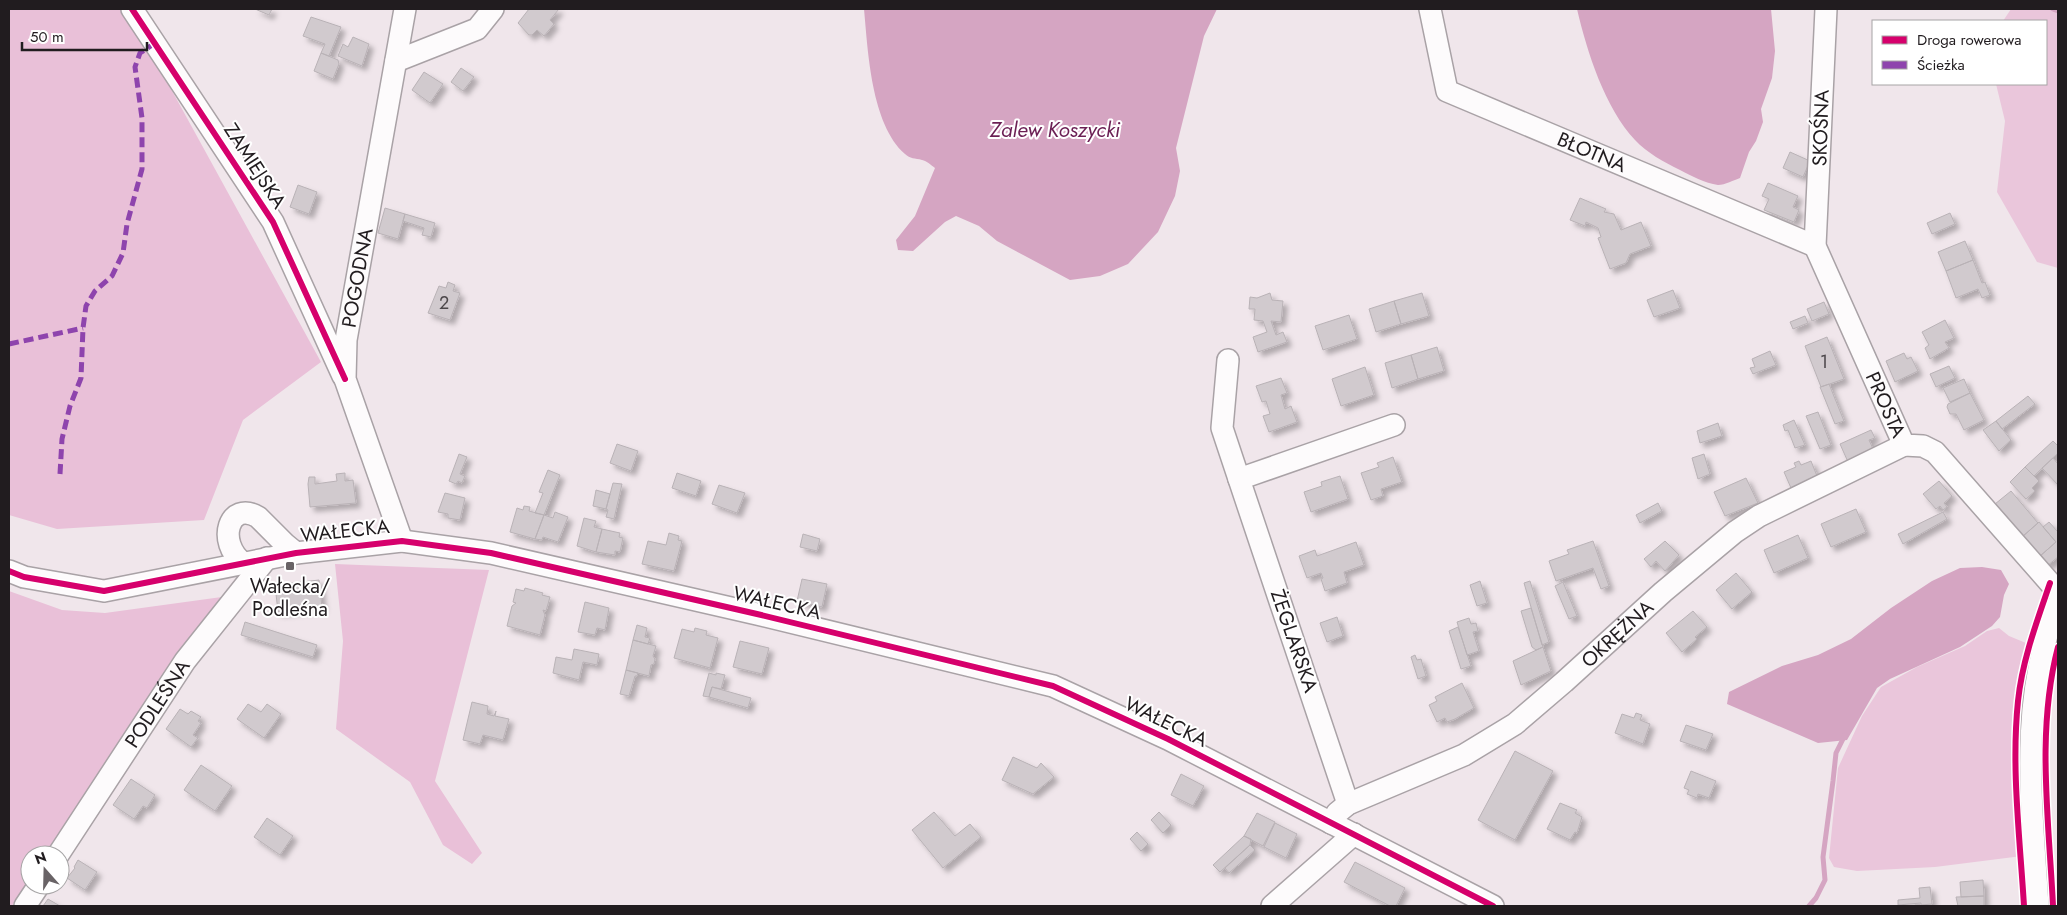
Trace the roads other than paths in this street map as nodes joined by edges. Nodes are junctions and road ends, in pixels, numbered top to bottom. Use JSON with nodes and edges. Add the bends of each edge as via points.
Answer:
{"nodes":[{"id":1,"x":132,"y":9,"type":"edge"},
{"id":2,"x":493,"y":9,"type":"edge"},
{"id":3,"x":1430,"y":9,"type":"edge"},
{"id":4,"x":1826,"y":9,"type":"edge"},
{"id":5,"x":399,"y":14,"type":"edge"},
{"id":6,"x":396,"y":61,"type":"junction"},
{"id":7,"x":1815,"y":246,"type":"junction"},
{"id":8,"x":1228,"y":360,"type":"dead end"},
{"id":9,"x":345,"y":379,"type":"junction"},
{"id":10,"x":1394,"y":425,"type":"dead end"},
{"id":11,"x":1904,"y":445,"type":"junction"},
{"id":12,"x":1239,"y":479,"type":"junction"},
{"id":13,"x":402,"y":541,"type":"junction"},
{"id":14,"x":296,"y":553,"type":"junction"},
{"id":15,"x":267,"y":558,"type":"junction"},
{"id":16,"x":243,"y":563,"type":"junction"},
{"id":17,"x":9,"y":571,"type":"edge"},
{"id":18,"x":2058,"y":592,"type":"edge"},
{"id":19,"x":2058,"y":604,"type":"edge"},
{"id":20,"x":1348,"y":804,"type":"junction"},
{"id":21,"x":1331,"y":823,"type":"junction"},
{"id":22,"x":1354,"y":834,"type":"junction"},
{"id":23,"x":65,"y":845,"type":"edge"},
{"id":24,"x":32,"y":895,"type":"edge"},
{"id":25,"x":25,"y":906,"type":"edge"},
{"id":26,"x":1272,"y":906,"type":"edge"},
{"id":27,"x":1494,"y":906,"type":"edge"},
{"id":28,"x":2038,"y":906,"type":"edge"}],
"edges":[{"from":1,"to":9,"type":"street","name":"ZAMIEJSKA","via":[[273,222]]},
{"from":2,"to":6,"type":"street","via":[[477,29]]},
{"from":3,"to":7,"type":"street","name":"BŁOTNA","via":[[1447,91]]},
{"from":4,"to":7,"type":"street","name":"SKOŚNA"},
{"from":5,"to":6,"type":"street","name":"POGODNA"},
{"from":6,"to":9,"type":"street","name":"POGODNA","via":[[346,340]]},
{"from":7,"to":11,"type":"street","name":"PROSTA"},
{"from":8,"to":12,"type":"street","name":"ŻEGLARSKA","via":[[1222,428]]},
{"from":9,"to":13,"type":"street","name":"POGODNA"},
{"from":10,"to":12,"type":"street"},
{"from":11,"to":18,"type":"street","name":"PROSTA","via":[[1923,446],[1935,452]]},
{"from":11,"to":20,"type":"street","name":"OKRĘŻNA","via":[[1759,516],[1735,532],[1516,724],[1464,755]]},
{"from":12,"to":20,"type":"street","name":"ŻEGLARSKA"},
{"from":13,"to":14,"type":"street","name":"WAŁECKA"},
{"from":13,"to":21,"type":"street","name":"WAŁECKA","via":[[491,553],[1054,686],[1168,739]]},
{"from":14,"to":15,"type":"street","name":"WAŁECKA"},
{"from":14,"to":16,"type":"street","via":[[258,517],[245,513],[231,523],[227,536],[232,553]]},
{"from":15,"to":16,"type":"street","name":"WAŁECKA"},
{"from":15,"to":23,"type":"street","name":"PODLEŚNA","via":[[185,661]]},
{"from":16,"to":17,"type":"street","name":"WAŁECKA","via":[[104,591],[24,577]]},
{"from":19,"to":28,"type":"street","via":[[2040,660],[2032,713],[2031,781]]},
{"from":20,"to":21,"type":"street","name":"OKRĘŻNA"},
{"from":21,"to":22,"type":"street","name":"WAŁECKA"},
{"from":22,"to":26,"type":"street"},
{"from":22,"to":27,"type":"street","name":"WAŁECKA"},
{"from":24,"to":25,"type":"street"}]}
